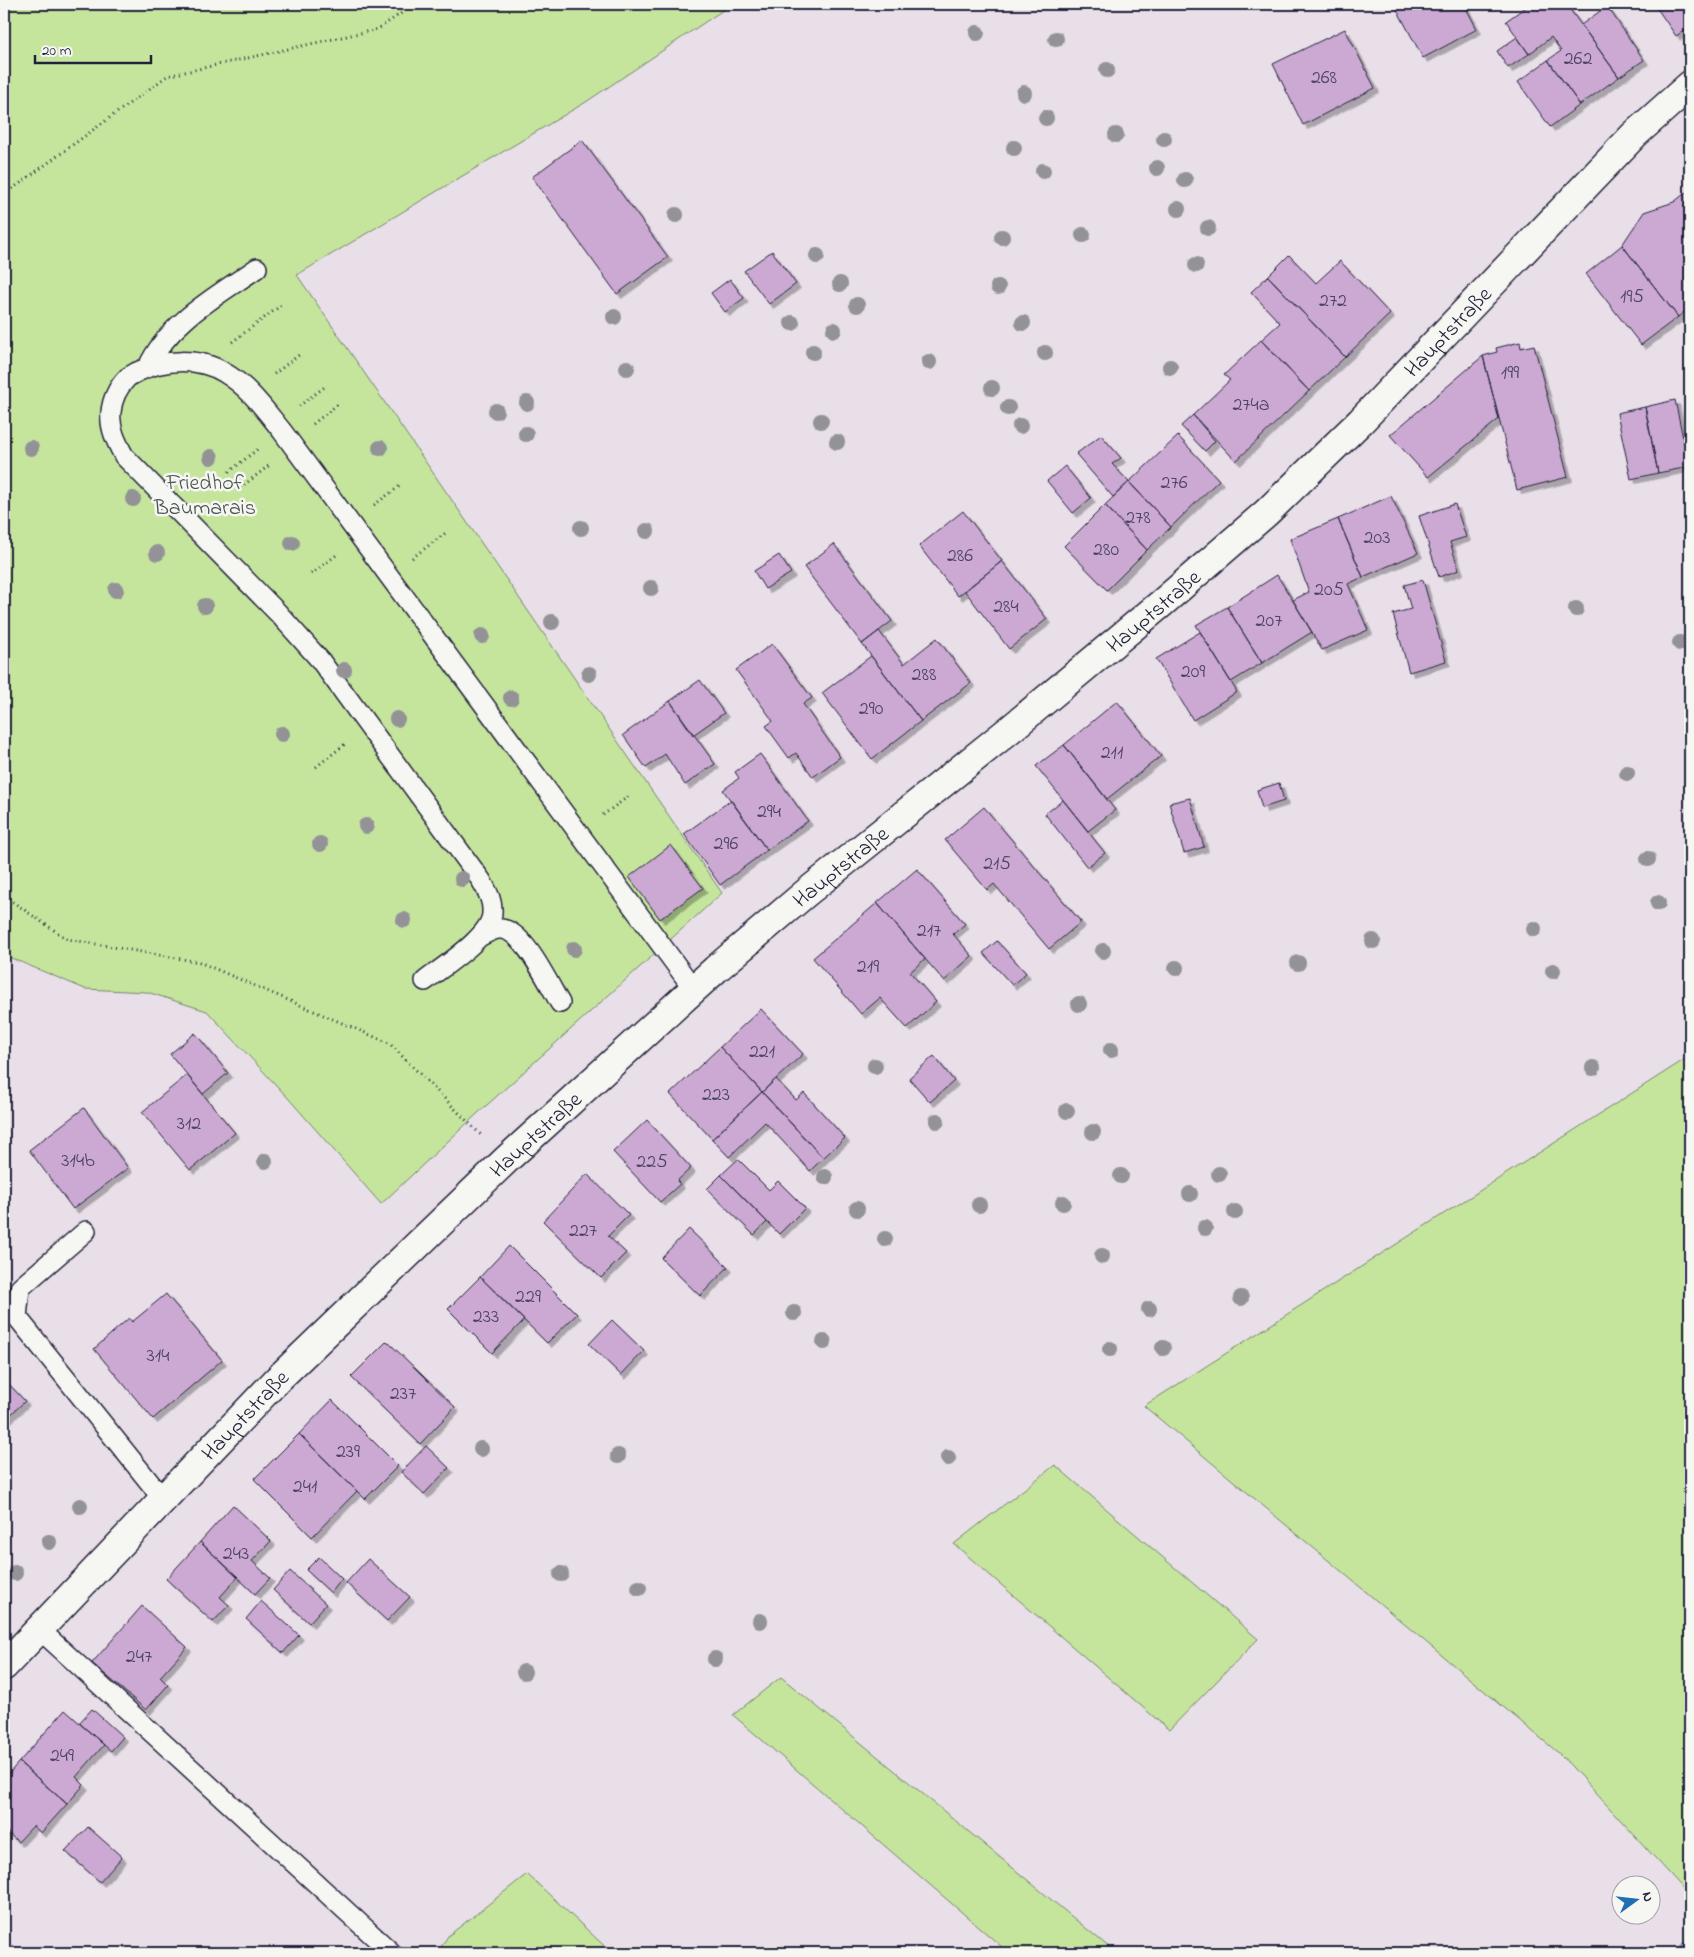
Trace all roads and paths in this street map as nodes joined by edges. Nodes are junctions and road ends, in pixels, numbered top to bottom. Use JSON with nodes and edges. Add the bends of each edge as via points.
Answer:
{"nodes":[{"id":1,"x":414,"y":4,"type":"edge"},
{"id":2,"x":1690,"y":85,"type":"edge"},
{"id":3,"x":4,"y":195,"type":"edge"},
{"id":4,"x":257,"y":268,"type":"dead end"},
{"id":5,"x":284,"y":304,"type":"dead end"},
{"id":6,"x":203,"y":364,"type":"junction"},
{"id":7,"x":148,"y":367,"type":"junction"},
{"id":8,"x":282,"y":431,"type":"junction"},
{"id":9,"x":293,"y":447,"type":"junction"},
{"id":10,"x":229,"y":472,"type":"dead end"},
{"id":11,"x":240,"y":488,"type":"dead end"},
{"id":12,"x":447,"y":532,"type":"dead end"},
{"id":13,"x":388,"y":576,"type":"junction"},
{"id":14,"x":4,"y":896,"type":"edge"},
{"id":15,"x":479,"y":937,"type":"junction"},
{"id":16,"x":425,"y":981,"type":"dead end"},
{"id":17,"x":694,"y":988,"type":"junction"},
{"id":18,"x":560,"y":1003,"type":"dead end"},
{"id":19,"x":507,"y":1160,"type":"junction"},
{"id":20,"x":86,"y":1231,"type":"dead end"},
{"id":21,"x":163,"y":1499,"type":"junction"},
{"id":22,"x":39,"y":1629,"type":"junction"},
{"id":23,"x":4,"y":1666,"type":"edge"},
{"id":24,"x":392,"y":1953,"type":"edge"}],
"edges":[{"from":1,"to":3,"type":"path","via":[[378,29],[167,76]]},
{"from":2,"to":17,"type":"street","name":"Hauptstraße","via":[[1634,136],[1361,421],[1266,513],[1154,610]]},
{"from":4,"to":7,"type":"lane","via":[[194,312],[154,353]]},
{"from":5,"to":6,"type":"path"},
{"from":6,"to":7,"type":"lane","via":[[173,361]]},
{"from":6,"to":8,"type":"lane","via":[[226,373],[255,397]]},
{"from":7,"to":15,"type":"lane","via":[[127,377],[115,394],[111,414],[113,434],[124,456],[296,633],[370,726],[481,880],[491,901],[493,915]]},
{"from":8,"to":9,"type":"lane"},
{"from":8,"to":10,"type":"path"},
{"from":9,"to":11,"type":"path"},
{"from":9,"to":13,"type":"lane"},
{"from":12,"to":13,"type":"path"},
{"from":13,"to":17,"type":"lane"},
{"from":14,"to":19,"type":"path","via":[[67,940],[199,962],[389,1043]]},
{"from":15,"to":16,"type":"lane"},
{"from":15,"to":18,"type":"lane","via":[[501,928],[512,932],[528,948]]},
{"from":17,"to":19,"type":"street","name":"Hauptstraße"},
{"from":19,"to":21,"type":"street","name":"Hauptstraße","via":[[278,1379]]},
{"from":20,"to":21,"type":"lane","via":[[20,1288],[17,1316]]},
{"from":21,"to":22,"type":"street","name":"Hauptstraße"},
{"from":22,"to":23,"type":"street","name":"Hauptstraße"},
{"from":22,"to":24,"type":"lane"}]}
